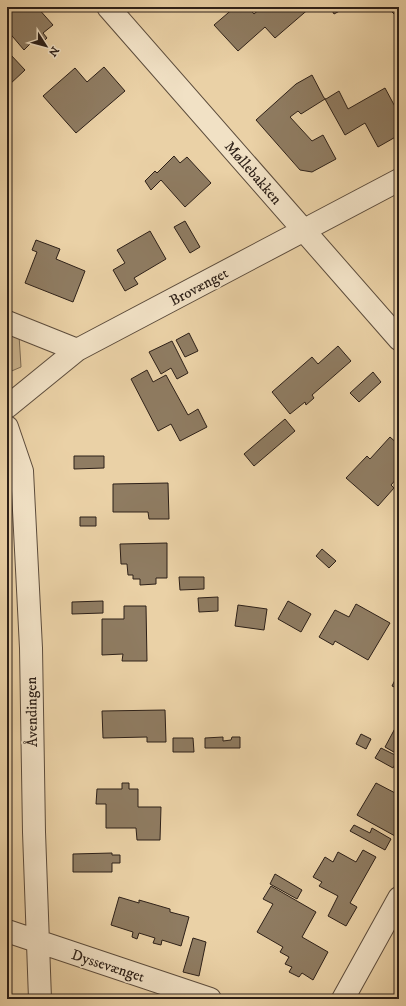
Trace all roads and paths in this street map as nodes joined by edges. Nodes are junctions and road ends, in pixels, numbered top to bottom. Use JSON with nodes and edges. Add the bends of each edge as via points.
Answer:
{"nodes":[{"id":1,"x":108,"y":7,"type":"edge"},
{"id":2,"x":399,"y":180,"type":"edge"},
{"id":3,"x":304,"y":231,"type":"junction"},
{"id":4,"x":7,"y":322,"type":"edge"},
{"id":5,"x":399,"y":339,"type":"edge"},
{"id":6,"x":77,"y":350,"type":"junction"},
{"id":7,"x":7,"y":406,"type":"edge"},
{"id":8,"x":7,"y":428,"type":"edge"},
{"id":9,"x":399,"y":898,"type":"edge"},
{"id":10,"x":7,"y":931,"type":"edge"},
{"id":11,"x":38,"y":942,"type":"junction"},
{"id":12,"x":40,"y":999,"type":"edge"},
{"id":13,"x":210,"y":999,"type":"edge"},
{"id":14,"x":342,"y":999,"type":"edge"}],
"edges":[{"from":1,"to":3,"type":"street","name":"Møllebakken"},
{"from":2,"to":3,"type":"street","name":"Brovænget"},
{"from":3,"to":5,"type":"street","name":"Møllebakken"},
{"from":3,"to":6,"type":"street","name":"Brovænget"},
{"from":4,"to":6,"type":"street"},
{"from":6,"to":7,"type":"street","name":"Brovænget"},
{"from":8,"to":11,"type":"street","name":"Åvendingen","via":[[22,470],[31,648]]},
{"from":9,"to":14,"type":"street"},
{"from":10,"to":11,"type":"street","name":"Dyssevænget"},
{"from":11,"to":12,"type":"street","name":"Åvendingen"},
{"from":11,"to":13,"type":"street","name":"Dyssevænget"}]}
